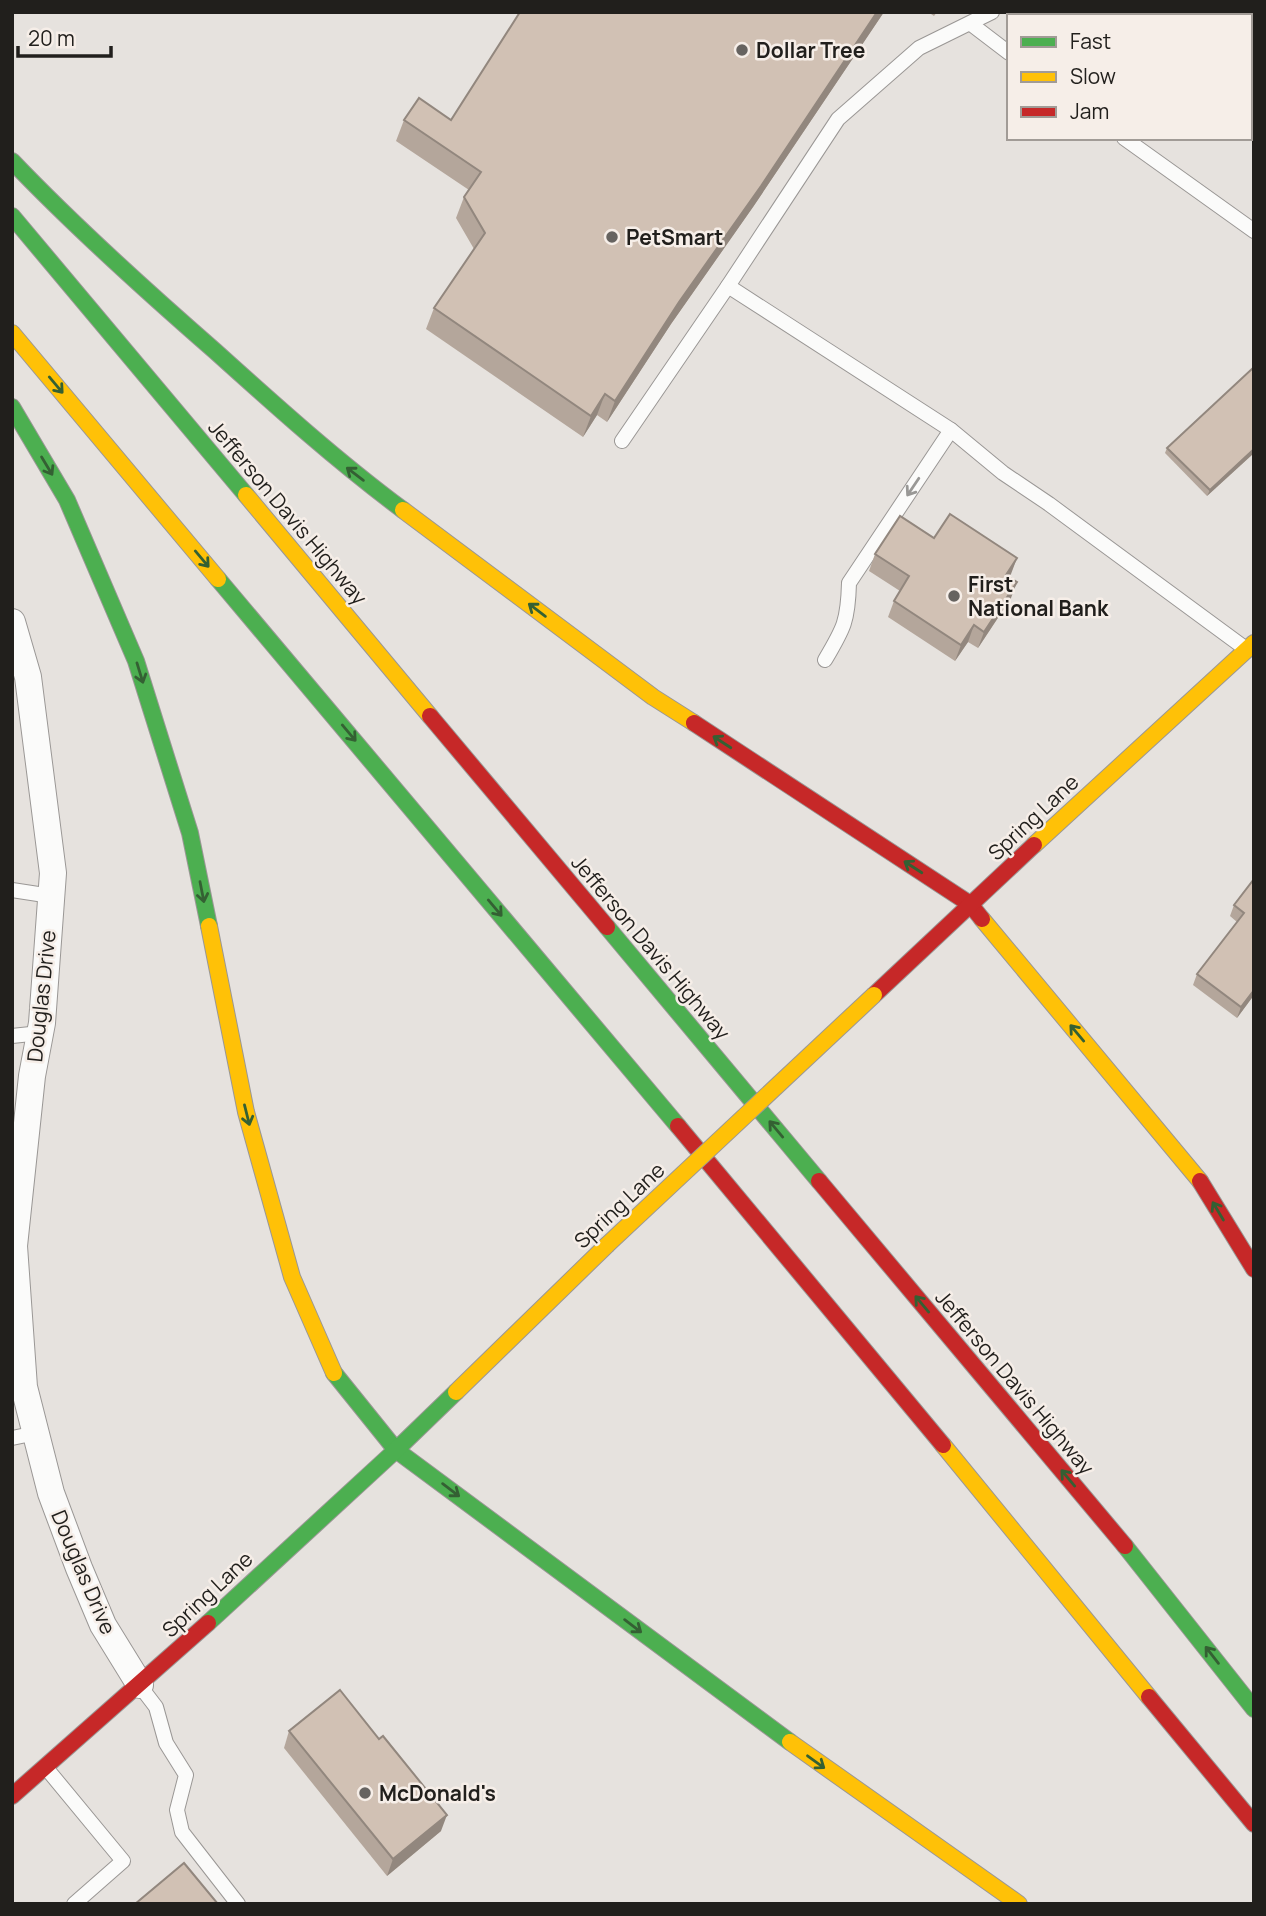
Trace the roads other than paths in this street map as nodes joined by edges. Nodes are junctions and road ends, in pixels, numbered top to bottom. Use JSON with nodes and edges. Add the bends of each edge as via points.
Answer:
{"nodes":[{"id":1,"x":992,"y":12,"type":"edge"},
{"id":2,"x":971,"y":24,"type":"junction"},
{"id":3,"x":1007,"y":51,"type":"edge"},
{"id":4,"x":1127,"y":140,"type":"edge"},
{"id":5,"x":12,"y":161,"type":"edge"},
{"id":6,"x":12,"y":216,"type":"edge"},
{"id":7,"x":1254,"y":231,"type":"edge"},
{"id":8,"x":729,"y":286,"type":"junction"},
{"id":9,"x":12,"y":332,"type":"edge"},
{"id":10,"x":12,"y":407,"type":"edge"},
{"id":11,"x":951,"y":430,"type":"junction"},
{"id":12,"x":622,"y":441,"type":"dead end"},
{"id":13,"x":12,"y":622,"type":"edge"},
{"id":14,"x":1251,"y":650,"type":"edge"},
{"id":15,"x":824,"y":660,"type":"dead end"},
{"id":16,"x":12,"y":890,"type":"edge"},
{"id":17,"x":51,"y":896,"type":"junction"},
{"id":18,"x":970,"y":904,"type":"junction"},
{"id":19,"x":40,"y":1033,"type":"junction"},
{"id":20,"x":12,"y":1036,"type":"edge"},
{"id":21,"x":1254,"y":1269,"type":"edge"},
{"id":22,"x":24,"y":1436,"type":"edge"},
{"id":23,"x":396,"y":1450,"type":"junction"},
{"id":24,"x":140,"y":1685,"type":"junction"},
{"id":25,"x":1254,"y":1709,"type":"edge"},
{"id":26,"x":45,"y":1768,"type":"junction"},
{"id":27,"x":12,"y":1796,"type":"edge"},
{"id":28,"x":1254,"y":1824,"type":"edge"},
{"id":29,"x":74,"y":1904,"type":"edge"},
{"id":30,"x":238,"y":1904,"type":"edge"},
{"id":31,"x":1019,"y":1904,"type":"edge"}],
"edges":[{"from":1,"to":2,"type":"lane"},
{"from":2,"to":3,"type":"lane"},
{"from":2,"to":8,"type":"lane","via":[[919,48],[838,120]]},
{"from":4,"to":7,"type":"lane"},
{"from":18,"to":5,"type":"main road","one_way":true,"via":[[653,696],[345,467],[148,292]]},
{"from":25,"to":6,"type":"main road","name":"Jefferson Davis Highway","one_way":true,"via":[[1155,1582]]},
{"from":8,"to":11,"type":"lane"},
{"from":8,"to":12,"type":"lane"},
{"from":9,"to":28,"type":"main road","one_way":true,"via":[[836,1314]]},
{"from":10,"to":23,"type":"main road","one_way":true,"via":[[67,500],[136,661],[190,833],[246,1112],[292,1277],[335,1375]]},
{"from":11,"to":14,"type":"lane","via":[[1003,473]]},
{"from":11,"to":15,"type":"lane","one_way":true,"via":[[849,583],[844,629]]},
{"from":13,"to":17,"type":"street","name":"Douglas Drive","via":[[28,677],[53,873]]},
{"from":14,"to":18,"type":"main road","name":"Spring Lane"},
{"from":16,"to":17,"type":"lane"},
{"from":17,"to":19,"type":"street","name":"Douglas Drive"},
{"from":21,"to":18,"type":"main road","one_way":true,"via":[[1196,1174]]},
{"from":18,"to":23,"type":"main road","name":"Spring Lane","bridge":true},
{"from":19,"to":20,"type":"lane"},
{"from":19,"to":22,"type":"street","name":"Douglas Drive","via":[[14,1246]]},
{"from":22,"to":24,"type":"street","name":"Douglas Drive","via":[[103,1625]]},
{"from":23,"to":24,"type":"main road","name":"Spring Lane"},
{"from":23,"to":31,"type":"main road","one_way":true,"via":[[818,1763]]},
{"from":24,"to":26,"type":"main road","name":"Spring Lane"},
{"from":24,"to":30,"type":"lane","via":[[156,1707],[166,1743],[186,1775],[177,1810],[182,1832]]},
{"from":26,"to":27,"type":"main road","name":"Spring Lane"},
{"from":26,"to":29,"type":"lane","via":[[123,1861]]}]}
